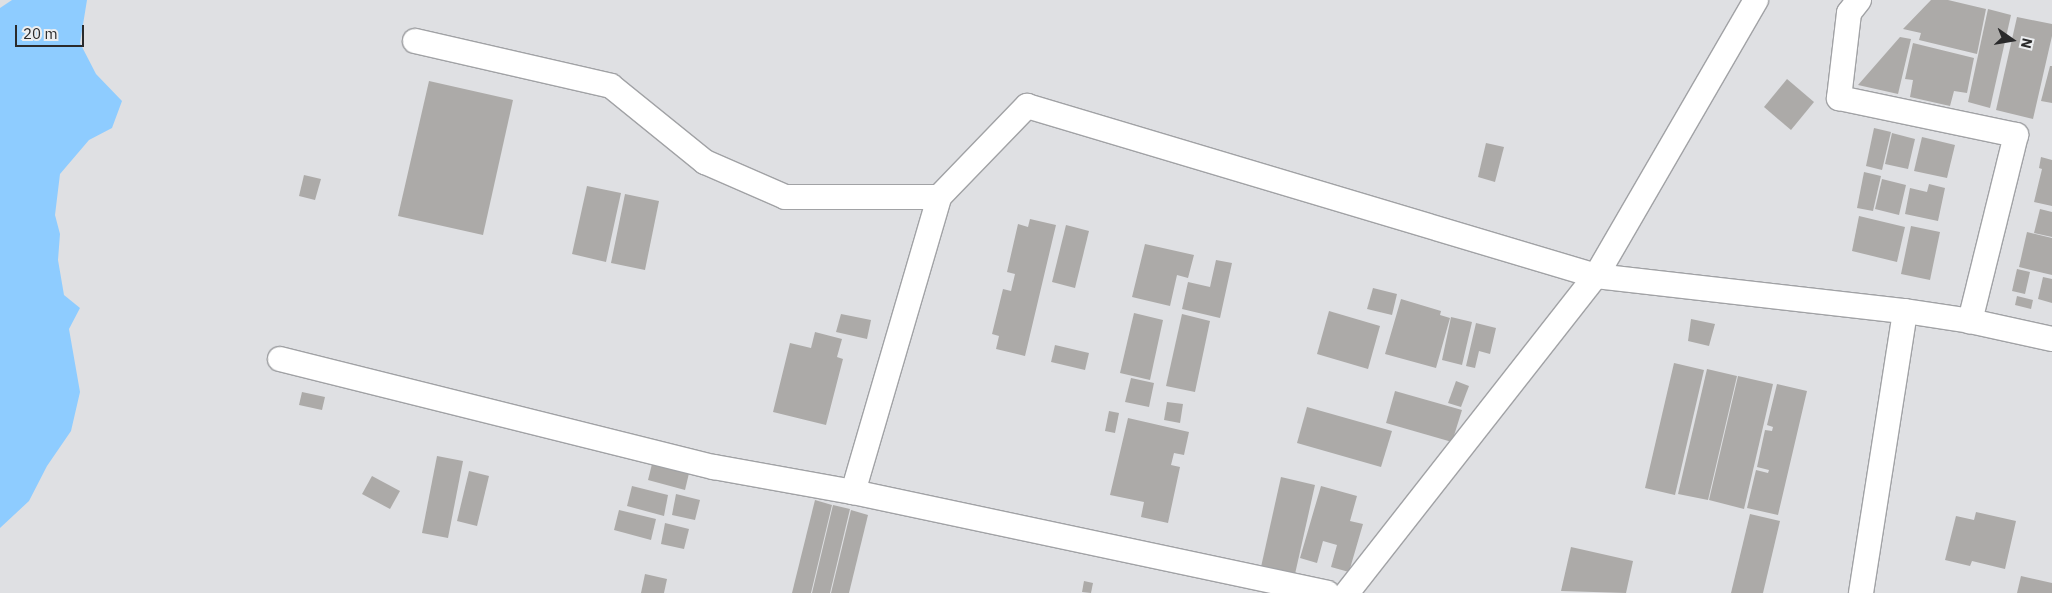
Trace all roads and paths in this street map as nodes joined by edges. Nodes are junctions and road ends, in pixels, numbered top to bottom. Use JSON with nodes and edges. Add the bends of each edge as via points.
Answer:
{"nodes":[{"id":1,"x":1756,"y":0,"type":"edge"},
{"id":2,"x":1859,"y":0,"type":"edge"},
{"id":3,"x":414,"y":41,"type":"dead end"},
{"id":4,"x":939,"y":197,"type":"junction"},
{"id":5,"x":1596,"y":276,"type":"junction"},
{"id":6,"x":1905,"y":310,"type":"junction"},
{"id":7,"x":1970,"y":321,"type":"junction"},
{"id":8,"x":2052,"y":340,"type":"edge"},
{"id":9,"x":280,"y":360,"type":"dead end"},
{"id":10,"x":853,"y":492,"type":"junction"},
{"id":11,"x":1327,"y":593,"type":"edge"},
{"id":12,"x":1347,"y":593,"type":"edge"},
{"id":13,"x":1862,"y":593,"type":"edge"}],
"edges":[{"from":1,"to":5,"type":"street"},
{"from":2,"to":7,"type":"street","via":[[1849,13],[1839,98],[2016,135]]},
{"from":3,"to":4,"type":"street","via":[[611,86],[705,162],[785,197]]},
{"from":4,"to":5,"type":"street","via":[[1027,106]]},
{"from":4,"to":10,"type":"street"},
{"from":5,"to":6,"type":"street"},
{"from":5,"to":12,"type":"street"},
{"from":6,"to":7,"type":"street"},
{"from":6,"to":13,"type":"street"},
{"from":7,"to":8,"type":"street"},
{"from":9,"to":10,"type":"street","via":[[714,467]]},
{"from":10,"to":11,"type":"street"}]}
